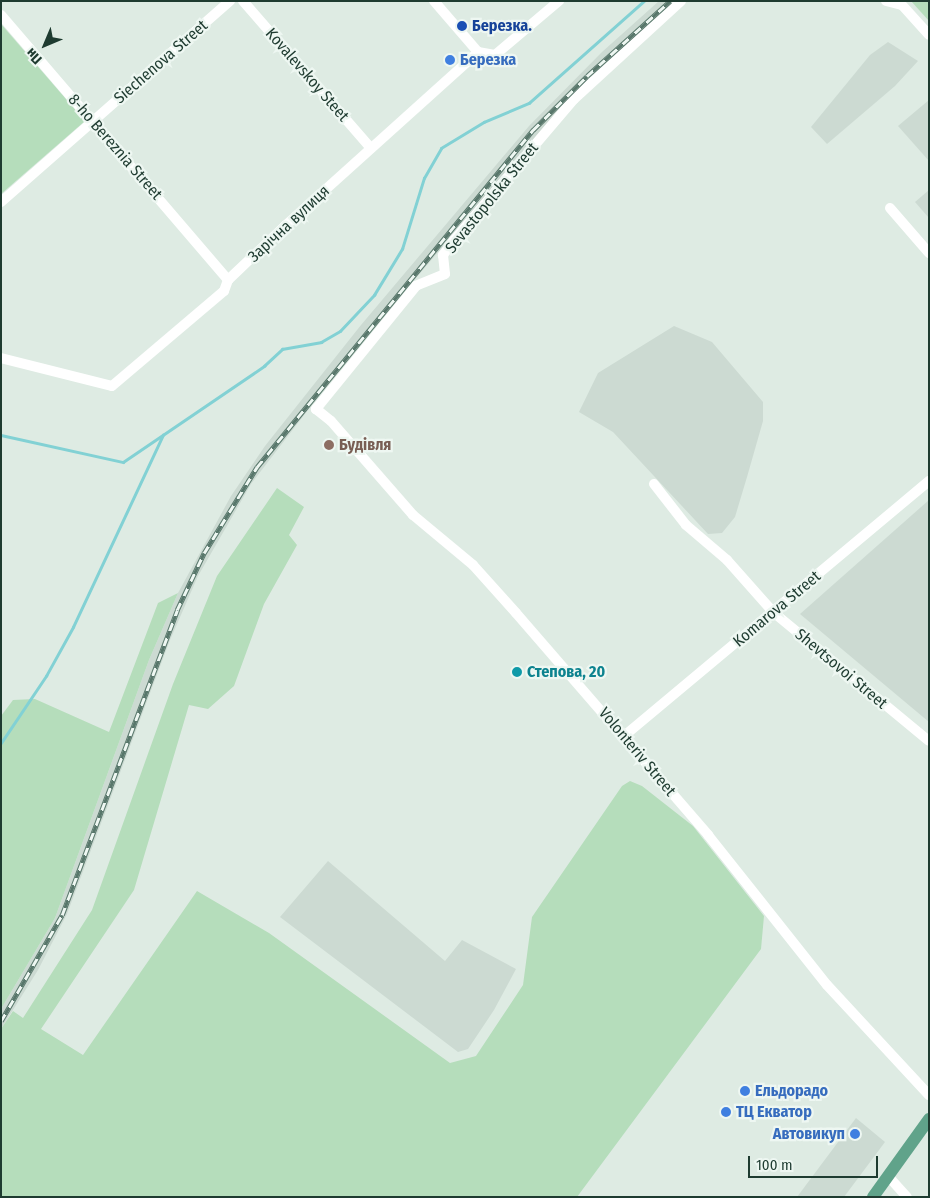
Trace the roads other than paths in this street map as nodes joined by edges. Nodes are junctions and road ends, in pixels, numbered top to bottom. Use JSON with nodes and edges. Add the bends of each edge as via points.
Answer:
{"nodes":[{"id":1,"x":230,"y":1,"type":"edge"},
{"id":2,"x":243,"y":1,"type":"edge"},
{"id":3,"x":434,"y":1,"type":"edge"},
{"id":4,"x":559,"y":1,"type":"edge"},
{"id":5,"x":681,"y":1,"type":"edge"},
{"id":6,"x":886,"y":1,"type":"edge"},
{"id":7,"x":1,"y":15,"type":"edge"},
{"id":8,"x":929,"y":35,"type":"edge"},
{"id":9,"x":478,"y":52,"type":"junction"},
{"id":10,"x":93,"y":121,"type":"junction"},
{"id":11,"x":371,"y":148,"type":"junction"},
{"id":12,"x":1,"y":202,"type":"edge"},
{"id":13,"x":890,"y":208,"type":"dead end"},
{"id":14,"x":929,"y":253,"type":"edge"},
{"id":15,"x":228,"y":280,"type":"junction"},
{"id":16,"x":1,"y":358,"type":"edge"},
{"id":17,"x":331,"y":421,"type":"joint"},
{"id":18,"x":929,"y":481,"type":"edge"},
{"id":19,"x":654,"y":484,"type":"dead end"},
{"id":20,"x":773,"y":612,"type":"junction"},
{"id":21,"x":624,"y":736,"type":"junction"},
{"id":22,"x":929,"y":742,"type":"edge"},
{"id":23,"x":929,"y":1095,"type":"edge"},
{"id":24,"x":929,"y":1119,"type":"edge"},
{"id":25,"x":888,"y":1176,"type":"junction"},
{"id":26,"x":873,"y":1197,"type":"edge"},
{"id":27,"x":907,"y":1197,"type":"edge"}],
"edges":[{"from":1,"to":10,"type":"street","name":"Siechenova Street"},
{"from":2,"to":11,"type":"street","name":"Kovalevskoy Steet"},
{"from":3,"to":9,"type":"street"},
{"from":4,"to":9,"type":"street","via":[[495,55]]},
{"from":5,"to":17,"type":"street","name":"Sevastopolska Street","via":[[574,99],[454,240],[443,255],[445,274],[416,286],[316,409]]},
{"from":6,"to":8,"type":"street","via":[[902,5]]},
{"from":7,"to":10,"type":"street","name":"8-ho Bereznia Street"},
{"from":9,"to":11,"type":"street","name":"Зарічна вулиця"},
{"from":10,"to":12,"type":"street","name":"Siechenova Street"},
{"from":10,"to":15,"type":"street","name":"8-ho Bereznia Street"},
{"from":11,"to":15,"type":"street","name":"Зарічна вулиця"},
{"from":13,"to":14,"type":"street"},
{"from":15,"to":16,"type":"street","name":"Зарічна вулиця","via":[[224,291],[112,386]]},
{"from":17,"to":21,"type":"street","name":"Volonteriv Street","via":[[413,515],[473,565]]},
{"from":18,"to":20,"type":"street","name":"Komarova Street"},
{"from":19,"to":20,"type":"street","name":"Shevtsovoi Street","via":[[686,524],[727,560]]},
{"from":20,"to":21,"type":"street","name":"Komarova Street"},
{"from":20,"to":22,"type":"street","name":"Shevtsovoi Street"},
{"from":21,"to":23,"type":"street","name":"Volonteriv Street","via":[[827,985]]},
{"from":24,"to":25,"type":"main road"},
{"from":25,"to":26,"type":"main road"},
{"from":25,"to":27,"type":"street"}]}
